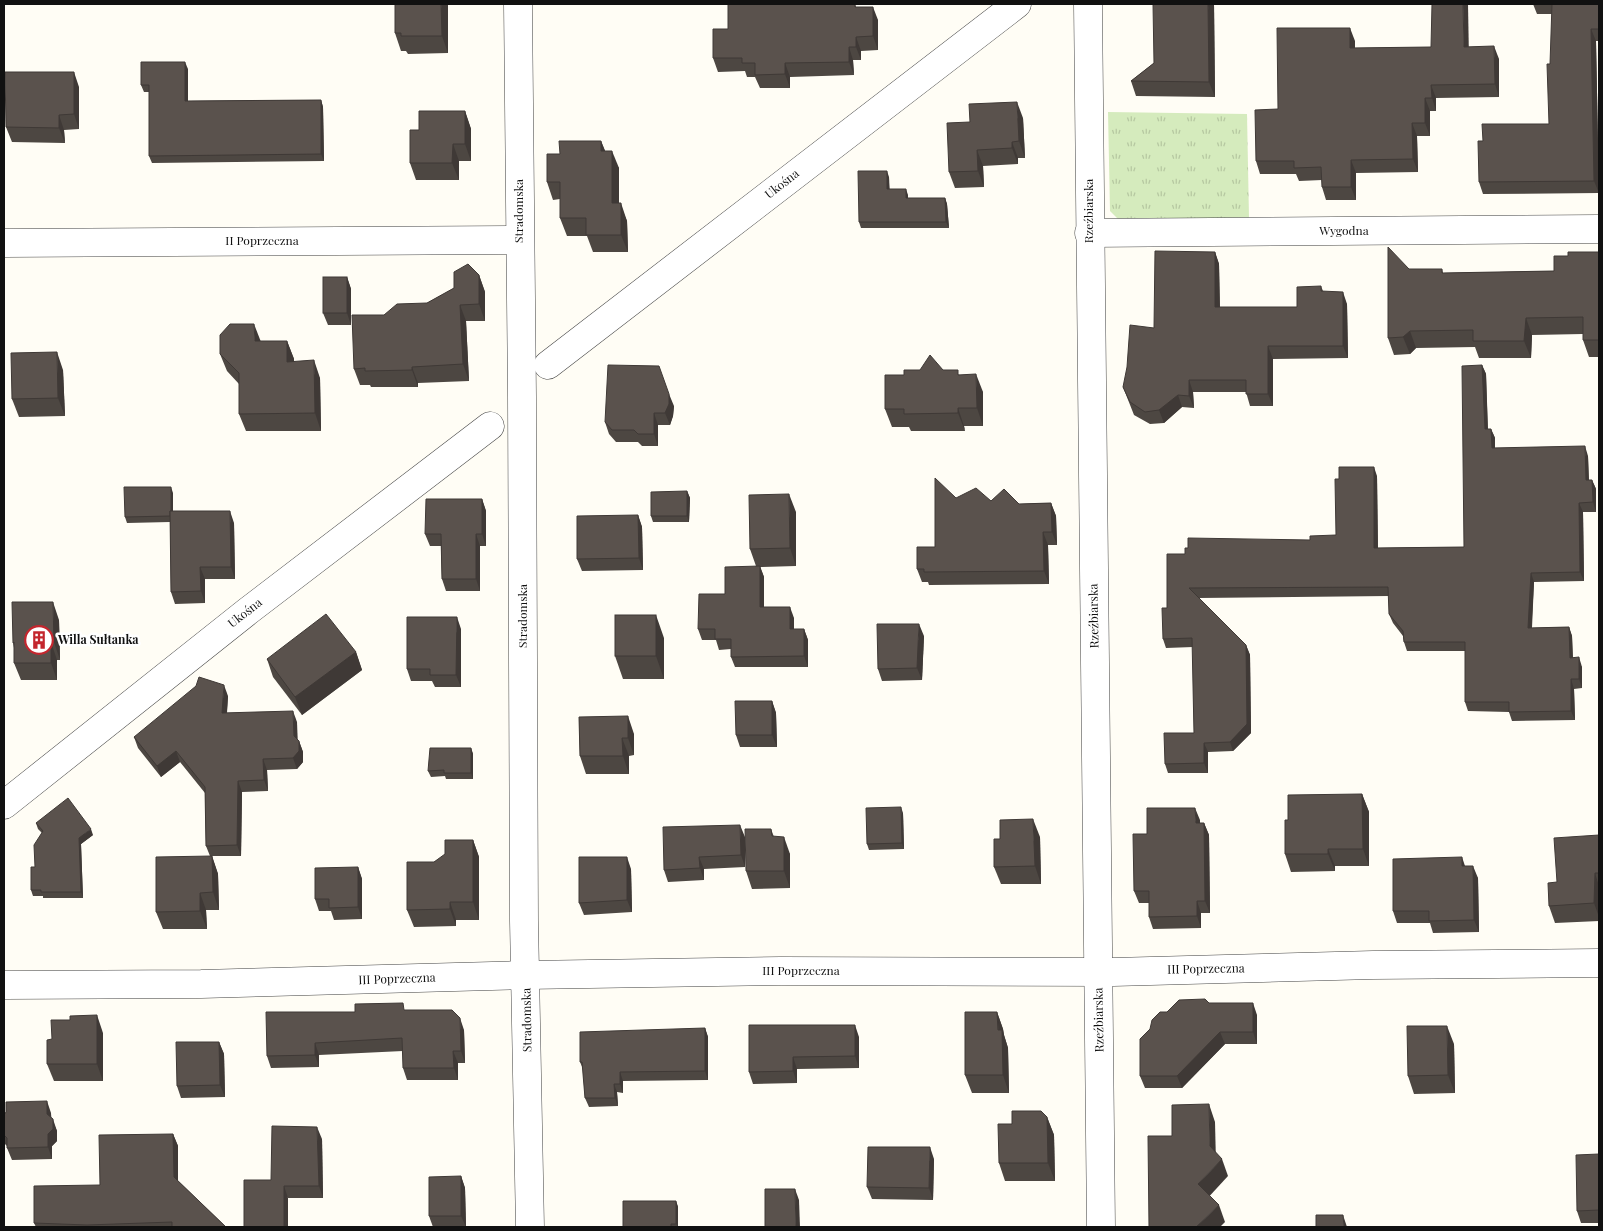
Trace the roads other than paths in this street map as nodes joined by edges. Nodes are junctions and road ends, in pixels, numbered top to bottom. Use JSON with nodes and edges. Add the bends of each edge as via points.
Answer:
{"nodes":[{"id":1,"x":518,"y":4,"type":"edge"},
{"id":2,"x":1018,"y":4,"type":"edge"},
{"id":3,"x":1088,"y":4,"type":"edge"},
{"id":4,"x":1599,"y":229,"type":"edge"},
{"id":5,"x":1089,"y":233,"type":"junction"},
{"id":6,"x":519,"y":240,"type":"junction"},
{"id":7,"x":4,"y":243,"type":"edge"},
{"id":8,"x":548,"y":365,"type":"dead end"},
{"id":9,"x":490,"y":426,"type":"dead end"},
{"id":10,"x":4,"y":805,"type":"edge"},
{"id":11,"x":1599,"y":963,"type":"edge"},
{"id":12,"x":1098,"y":972,"type":"junction"},
{"id":13,"x":526,"y":975,"type":"junction"},
{"id":14,"x":4,"y":984,"type":"edge"},
{"id":15,"x":530,"y":1227,"type":"edge"},
{"id":16,"x":1102,"y":1227,"type":"edge"}],
"edges":[{"from":1,"to":6,"type":"street","name":"Stradomska"},
{"from":2,"to":8,"type":"street","name":"Ukośna"},
{"from":3,"to":5,"type":"street","name":"Rzeźbiarska"},
{"from":4,"to":5,"type":"street","name":"Wygodna"},
{"from":5,"to":12,"type":"street","name":"Rzeźbiarska"},
{"from":6,"to":7,"type":"street","name":"II Poprzeczna"},
{"from":6,"to":13,"type":"street","name":"Stradomska"},
{"from":9,"to":10,"type":"street","name":"Ukośna","via":[[248,611]]},
{"from":11,"to":12,"type":"street","name":"III Poprzeczna"},
{"from":12,"to":13,"type":"street","name":"III Poprzeczna","via":[[781,971]]},
{"from":12,"to":16,"type":"street","name":"Rzeźbiarska"},
{"from":13,"to":14,"type":"street","name":"III Poprzeczna","via":[[201,984]]},
{"from":13,"to":15,"type":"street","name":"Stradomska"}]}
